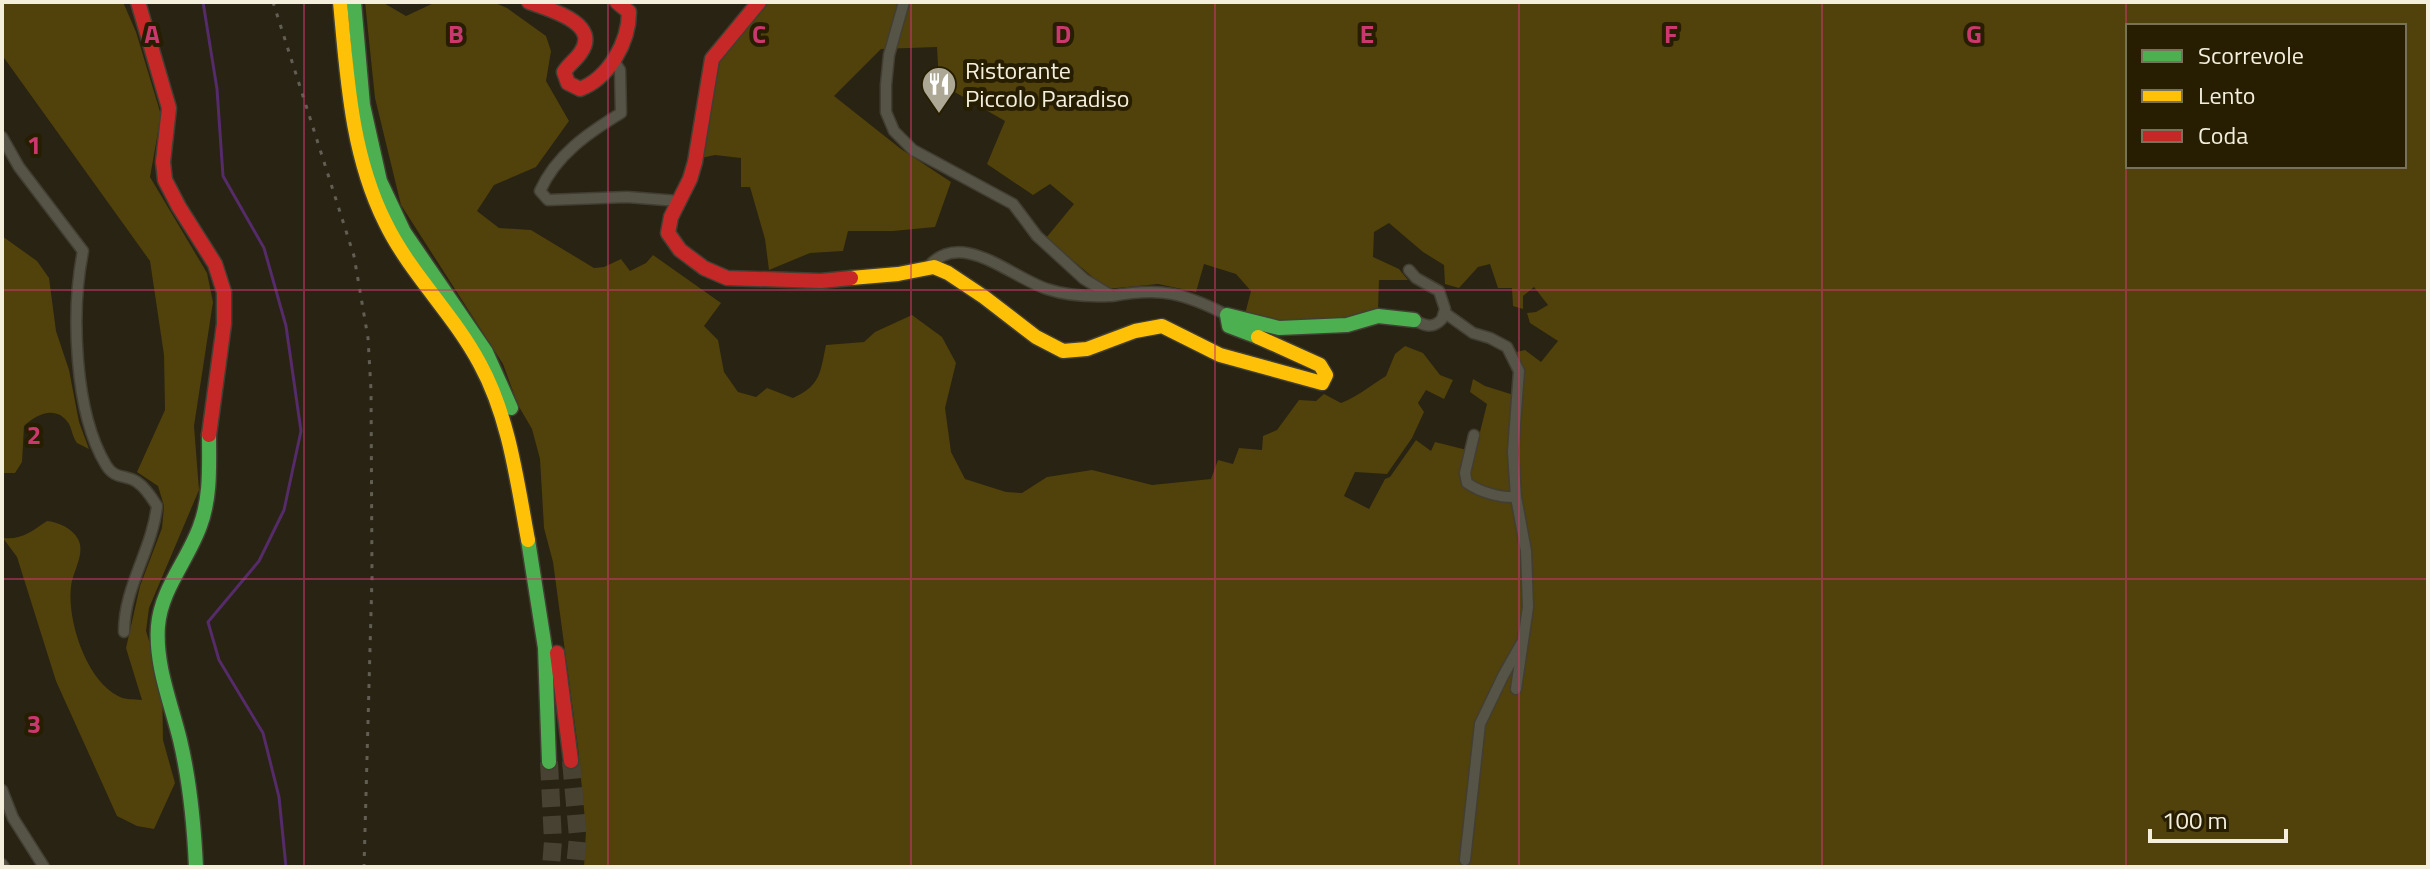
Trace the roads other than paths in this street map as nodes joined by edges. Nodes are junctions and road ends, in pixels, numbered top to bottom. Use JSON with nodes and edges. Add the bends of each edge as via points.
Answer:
{"nodes":[{"id":1,"x":138,"y":2,"type":"edge"},
{"id":2,"x":340,"y":2,"type":"edge"},
{"id":3,"x":354,"y":2,"type":"edge"},
{"id":4,"x":529,"y":2,"type":"edge"},
{"id":5,"x":617,"y":2,"type":"edge"},
{"id":6,"x":759,"y":2,"type":"edge"},
{"id":7,"x":904,"y":2,"type":"edge"},
{"id":8,"x":614,"y":61,"type":"junction"},
{"id":9,"x":2,"y":137,"type":"edge"},
{"id":10,"x":678,"y":201,"type":"junction"},
{"id":11,"x":928,"y":267,"type":"junction"},
{"id":12,"x":1409,"y":270,"type":"dead end"},
{"id":13,"x":1112,"y":296,"type":"junction"},
{"id":14,"x":1445,"y":313,"type":"junction"},
{"id":15,"x":1227,"y":315,"type":"junction"},
{"id":16,"x":1419,"y":323,"type":"joint"},
{"id":17,"x":1474,"y":435,"type":"dead end"},
{"id":18,"x":1516,"y":497,"type":"junction"},
{"id":19,"x":528,"y":506,"type":"junction"},
{"id":20,"x":124,"y":632,"type":"dead end"},
{"id":21,"x":1525,"y":639,"type":"junction"},
{"id":22,"x":553,"y":672,"type":"junction"},
{"id":23,"x":1516,"y":689,"type":"dead end"},
{"id":24,"x":571,"y":761,"type":"tunnel mouth"},
{"id":25,"x":549,"y":762,"type":"tunnel mouth"},
{"id":26,"x":2,"y":790,"type":"edge"},
{"id":27,"x":1465,"y":860,"type":"dead end"},
{"id":28,"x":44,"y":867,"type":"edge"},
{"id":29,"x":196,"y":867,"type":"edge"}],
"edges":[{"from":1,"to":29,"type":"main road","via":[[169,108],[164,177],[224,288],[206,505],[158,625],[162,670],[187,779]]},
{"from":2,"to":19,"type":"main road","via":[[355,135],[370,190],[401,252],[479,361],[497,401]]},
{"from":3,"to":19,"type":"main road","via":[[368,133],[383,187],[412,245],[496,366],[512,409]]},
{"from":4,"to":8,"type":"main road","via":[[571,18],[582,28],[582,52],[564,69],[572,86],[585,89]]},
{"from":5,"to":8,"type":"main road","via":[[629,12],[629,26]]},
{"from":6,"to":10,"type":"main road","via":[[712,59],[695,162]]},
{"from":7,"to":13,"type":"street","via":[[886,85],[886,112],[894,131],[913,150],[1013,204],[1037,236],[1084,279]]},
{"from":8,"to":10,"type":"street","via":[[620,70],[621,113],[590,131],[549,170],[540,191],[548,200]]},
{"from":9,"to":20,"type":"street","via":[[83,251],[78,295],[81,384],[106,465],[115,477],[137,482],[157,506],[124,612]]},
{"from":10,"to":11,"type":"main road","via":[[669,237],[704,268],[727,278],[821,281]]},
{"from":11,"to":13,"type":"street","via":[[948,251],[964,251],[1068,295]]},
{"from":11,"to":15,"type":"main road","via":[[948,273],[1063,351],[1162,326],[1252,366],[1322,383],[1326,378],[1319,364],[1229,326]]},
{"from":12,"to":14,"type":"street","via":[[1439,291]]},
{"from":13,"to":15,"type":"street","via":[[1172,293]]},
{"from":14,"to":16,"type":"street","via":[[1438,323]]},
{"from":14,"to":18,"type":"street","via":[[1473,333],[1507,347],[1519,371],[1513,452]]},
{"from":15,"to":16,"type":"main road","via":[[1268,326],[1306,328],[1378,316]]},
{"from":17,"to":18,"type":"street","via":[[1467,483]]},
{"from":18,"to":21,"type":"street","via":[[1526,551]]},
{"from":19,"to":22,"type":"main road"},
{"from":21,"to":23,"type":"street"},
{"from":21,"to":27,"type":"street","via":[[1480,724]]},
{"from":22,"to":24,"type":"main road"},
{"from":22,"to":25,"type":"main road"},
{"from":26,"to":28,"type":"street"}]}
